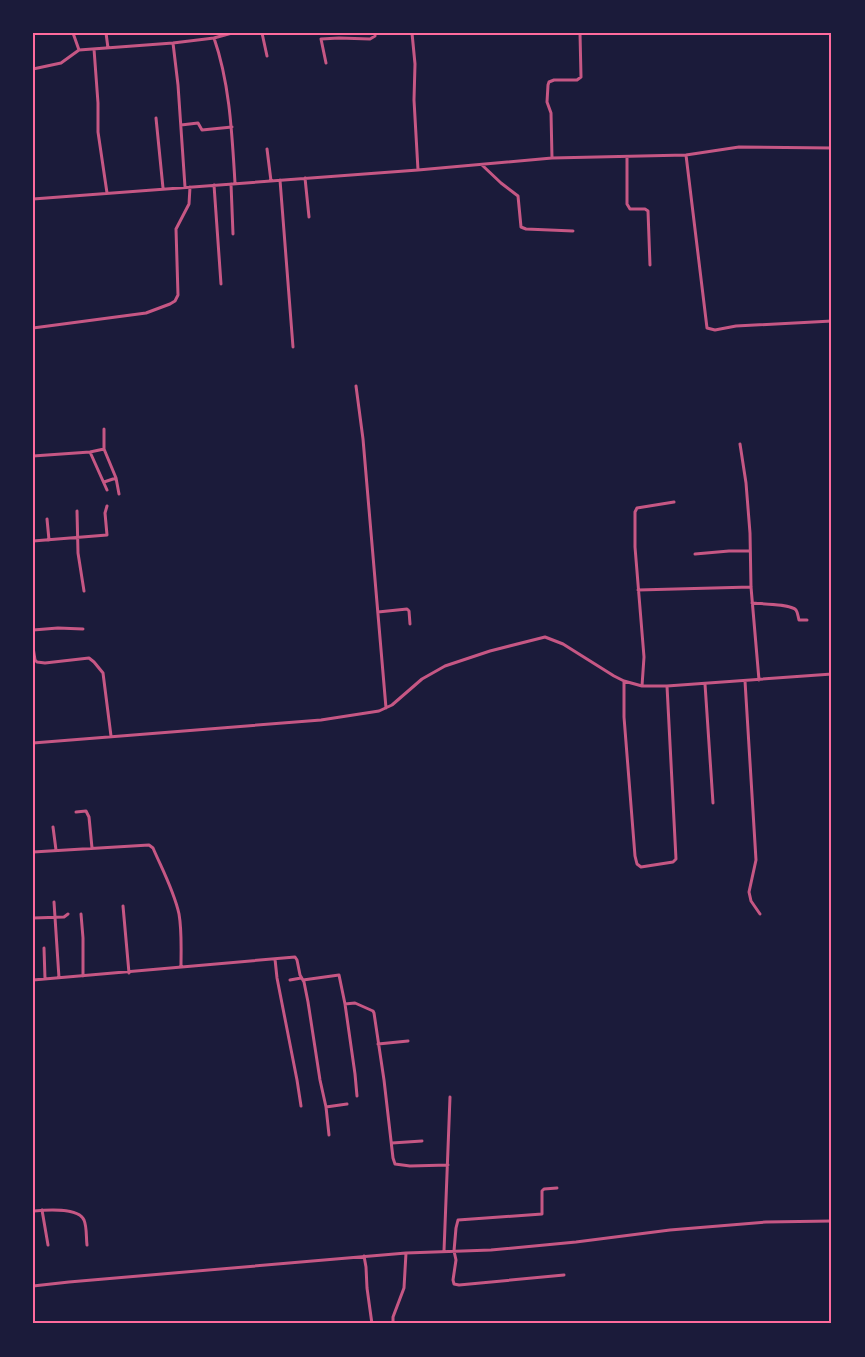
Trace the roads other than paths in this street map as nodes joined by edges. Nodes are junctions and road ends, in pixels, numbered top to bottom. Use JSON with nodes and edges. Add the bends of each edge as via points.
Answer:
{"nodes":[{"id":1,"x":73,"y":33,"type":"edge"},
{"id":2,"x":106,"y":33,"type":"edge"},
{"id":3,"x":232,"y":33,"type":"edge"},
{"id":4,"x":262,"y":33,"type":"edge"},
{"id":5,"x":321,"y":33,"type":"edge"},
{"id":6,"x":375,"y":33,"type":"edge"},
{"id":7,"x":412,"y":33,"type":"edge"},
{"id":8,"x":580,"y":33,"type":"edge"},
{"id":9,"x":214,"y":38,"type":"junction"},
{"id":10,"x":321,"y":39,"type":"junction"},
{"id":11,"x":172,"y":43,"type":"junction"},
{"id":12,"x":108,"y":48,"type":"junction"},
{"id":13,"x":94,"y":49,"type":"junction"},
{"id":14,"x":79,"y":50,"type":"junction"},
{"id":15,"x":267,"y":56,"type":"dead end"},
{"id":16,"x":326,"y":63,"type":"dead end"},
{"id":17,"x":33,"y":69,"type":"edge"},
{"id":18,"x":156,"y":118,"type":"dead end"},
{"id":19,"x":181,"y":125,"type":"junction"},
{"id":20,"x":232,"y":127,"type":"junction"},
{"id":21,"x":267,"y":148,"type":"dead end"},
{"id":22,"x":832,"y":148,"type":"edge"},
{"id":23,"x":686,"y":155,"type":"junction"},
{"id":24,"x":627,"y":157,"type":"junction"},
{"id":25,"x":552,"y":158,"type":"junction"},
{"id":26,"x":482,"y":165,"type":"junction"},
{"id":27,"x":418,"y":170,"type":"junction"},
{"id":28,"x":305,"y":178,"type":"junction"},
{"id":29,"x":280,"y":180,"type":"junction"},
{"id":30,"x":271,"y":181,"type":"junction"},
{"id":31,"x":233,"y":184,"type":"junction"},
{"id":32,"x":214,"y":185,"type":"junction"},
{"id":33,"x":185,"y":187,"type":"junction"},
{"id":34,"x":190,"y":187,"type":"junction"},
{"id":35,"x":163,"y":188,"type":"junction"},
{"id":36,"x":107,"y":193,"type":"junction"},
{"id":37,"x":33,"y":199,"type":"edge"},
{"id":38,"x":309,"y":217,"type":"dead end"},
{"id":39,"x":573,"y":231,"type":"dead end"},
{"id":40,"x":233,"y":234,"type":"dead end"},
{"id":41,"x":650,"y":265,"type":"dead end"},
{"id":42,"x":221,"y":284,"type":"dead end"},
{"id":43,"x":832,"y":321,"type":"edge"},
{"id":44,"x":33,"y":328,"type":"edge"},
{"id":45,"x":293,"y":347,"type":"dead end"},
{"id":46,"x":356,"y":386,"type":"dead end"},
{"id":47,"x":104,"y":429,"type":"dead end"},
{"id":48,"x":740,"y":444,"type":"dead end"},
{"id":49,"x":104,"y":449,"type":"junction"},
{"id":50,"x":90,"y":452,"type":"junction"},
{"id":51,"x":33,"y":456,"type":"edge"},
{"id":52,"x":116,"y":478,"type":"junction"},
{"id":53,"x":104,"y":482,"type":"junction"},
{"id":54,"x":107,"y":490,"type":"dead end"},
{"id":55,"x":119,"y":494,"type":"dead end"},
{"id":56,"x":674,"y":502,"type":"dead end"},
{"id":57,"x":107,"y":506,"type":"dead end"},
{"id":58,"x":76,"y":511,"type":"dead end"},
{"id":59,"x":47,"y":519,"type":"dead end"},
{"id":60,"x":78,"y":538,"type":"junction"},
{"id":61,"x":49,"y":540,"type":"junction"},
{"id":62,"x":33,"y":541,"type":"edge"},
{"id":63,"x":750,"y":551,"type":"junction"},
{"id":64,"x":695,"y":554,"type":"dead end"},
{"id":65,"x":750,"y":587,"type":"junction"},
{"id":66,"x":638,"y":590,"type":"junction"},
{"id":67,"x":84,"y":591,"type":"dead end"},
{"id":68,"x":753,"y":603,"type":"junction"},
{"id":69,"x":378,"y":612,"type":"junction"},
{"id":70,"x":807,"y":620,"type":"dead end"},
{"id":71,"x":410,"y":624,"type":"dead end"},
{"id":72,"x":83,"y":628,"type":"dead end"},
{"id":73,"x":33,"y":630,"type":"edge"},
{"id":74,"x":33,"y":646,"type":"edge"},
{"id":75,"x":832,"y":674,"type":"edge"},
{"id":76,"x":759,"y":680,"type":"junction"},
{"id":77,"x":624,"y":681,"type":"junction"},
{"id":78,"x":745,"y":681,"type":"junction"},
{"id":79,"x":705,"y":684,"type":"junction"},
{"id":80,"x":642,"y":686,"type":"junction"},
{"id":81,"x":667,"y":686,"type":"junction"},
{"id":82,"x":386,"y":708,"type":"junction"},
{"id":83,"x":111,"y":736,"type":"junction"},
{"id":84,"x":33,"y":743,"type":"edge"},
{"id":85,"x":713,"y":803,"type":"dead end"},
{"id":86,"x":76,"y":812,"type":"dead end"},
{"id":87,"x":53,"y":827,"type":"dead end"},
{"id":88,"x":92,"y":848,"type":"junction"},
{"id":89,"x":56,"y":850,"type":"junction"},
{"id":90,"x":33,"y":852,"type":"edge"},
{"id":91,"x":54,"y":902,"type":"dead end"},
{"id":92,"x":123,"y":906,"type":"dead end"},
{"id":93,"x":68,"y":914,"type":"dead end"},
{"id":94,"x":81,"y":914,"type":"dead end"},
{"id":95,"x":760,"y":914,"type":"dead end"},
{"id":96,"x":55,"y":916,"type":"junction"},
{"id":97,"x":33,"y":918,"type":"edge"},
{"id":98,"x":44,"y":948,"type":"dead end"},
{"id":99,"x":275,"y":959,"type":"junction"},
{"id":100,"x":181,"y":966,"type":"junction"},
{"id":101,"x":129,"y":973,"type":"junction"},
{"id":102,"x":83,"y":976,"type":"junction"},
{"id":103,"x":59,"y":978,"type":"junction"},
{"id":104,"x":45,"y":979,"type":"junction"},
{"id":105,"x":302,"y":979,"type":"junction"},
{"id":106,"x":33,"y":980,"type":"edge"},
{"id":107,"x":290,"y":980,"type":"dead end"},
{"id":108,"x":345,"y":1004,"type":"junction"},
{"id":109,"x":408,"y":1041,"type":"dead end"},
{"id":110,"x":378,"y":1044,"type":"junction"},
{"id":111,"x":357,"y":1096,"type":"dead end"},
{"id":112,"x":450,"y":1097,"type":"dead end"},
{"id":113,"x":347,"y":1104,"type":"dead end"},
{"id":114,"x":301,"y":1106,"type":"dead end"},
{"id":115,"x":326,"y":1107,"type":"junction"},
{"id":116,"x":329,"y":1135,"type":"dead end"},
{"id":117,"x":422,"y":1141,"type":"dead end"},
{"id":118,"x":392,"y":1143,"type":"junction"},
{"id":119,"x":448,"y":1165,"type":"junction"},
{"id":120,"x":557,"y":1188,"type":"dead end"},
{"id":121,"x":42,"y":1210,"type":"junction"},
{"id":122,"x":33,"y":1211,"type":"edge"},
{"id":123,"x":832,"y":1221,"type":"edge"},
{"id":124,"x":48,"y":1245,"type":"dead end"},
{"id":125,"x":87,"y":1245,"type":"dead end"},
{"id":126,"x":444,"y":1251,"type":"junction"},
{"id":127,"x":454,"y":1251,"type":"junction"},
{"id":128,"x":406,"y":1253,"type":"junction"},
{"id":129,"x":364,"y":1256,"type":"junction"},
{"id":130,"x":564,"y":1275,"type":"dead end"},
{"id":131,"x":33,"y":1286,"type":"edge"},
{"id":132,"x":372,"y":1324,"type":"edge"},
{"id":133,"x":393,"y":1324,"type":"edge"}],
"edges":[{"from":1,"to":14,"type":"street"},
{"from":2,"to":12,"type":"street"},
{"from":3,"to":9,"type":"street"},
{"from":4,"to":15,"type":"street"},
{"from":5,"to":10,"type":"street"},
{"from":6,"to":10,"type":"street","via":[[370,39]]},
{"from":7,"to":27,"type":"street"},
{"from":8,"to":25,"type":"street","via":[[581,77],[554,80],[548,85]]},
{"from":9,"to":11,"type":"street"},
{"from":9,"to":20,"type":"street"},
{"from":10,"to":16,"type":"street"},
{"from":11,"to":12,"type":"street"},
{"from":11,"to":19,"type":"street"},
{"from":12,"to":13,"type":"street"},
{"from":13,"to":14,"type":"street"},
{"from":13,"to":36,"type":"street","via":[[98,132]]},
{"from":14,"to":17,"type":"street","via":[[61,63]]},
{"from":18,"to":35,"type":"street"},
{"from":19,"to":20,"type":"street","via":[[198,123],[202,130]]},
{"from":19,"to":33,"type":"street"},
{"from":20,"to":31,"type":"street"},
{"from":21,"to":30,"type":"street"},
{"from":22,"to":23,"type":"street","via":[[739,147]]},
{"from":23,"to":24,"type":"street"},
{"from":23,"to":43,"type":"street","via":[[707,328]]},
{"from":24,"to":25,"type":"street"},
{"from":24,"to":41,"type":"street","via":[[627,207],[648,211]]},
{"from":25,"to":26,"type":"street"},
{"from":26,"to":27,"type":"street"},
{"from":26,"to":39,"type":"street","via":[[518,196],[521,227]]},
{"from":27,"to":28,"type":"street"},
{"from":28,"to":29,"type":"street"},
{"from":28,"to":38,"type":"street"},
{"from":29,"to":30,"type":"street"},
{"from":29,"to":45,"type":"street"},
{"from":30,"to":31,"type":"street"},
{"from":31,"to":32,"type":"street"},
{"from":31,"to":40,"type":"street"},
{"from":32,"to":34,"type":"street"},
{"from":32,"to":42,"type":"street"},
{"from":33,"to":34,"type":"street"},
{"from":33,"to":35,"type":"street"},
{"from":34,"to":44,"type":"street","via":[[189,204],[176,229],[175,301],[146,313]]},
{"from":35,"to":36,"type":"street"},
{"from":36,"to":37,"type":"street"},
{"from":46,"to":69,"type":"street"},
{"from":47,"to":49,"type":"street"},
{"from":48,"to":63,"type":"street"},
{"from":49,"to":50,"type":"street"},
{"from":49,"to":52,"type":"street"},
{"from":50,"to":51,"type":"street"},
{"from":50,"to":53,"type":"street"},
{"from":52,"to":53,"type":"street"},
{"from":52,"to":55,"type":"street"},
{"from":53,"to":54,"type":"street"},
{"from":56,"to":66,"type":"street","via":[[640,507],[635,512]]},
{"from":57,"to":60,"type":"street","via":[[107,535]]},
{"from":58,"to":60,"type":"street"},
{"from":59,"to":61,"type":"street"},
{"from":60,"to":61,"type":"street"},
{"from":60,"to":67,"type":"street"},
{"from":61,"to":62,"type":"street"},
{"from":63,"to":64,"type":"street"},
{"from":63,"to":65,"type":"street"},
{"from":65,"to":66,"type":"street"},
{"from":65,"to":68,"type":"street"},
{"from":66,"to":80,"type":"street","via":[[644,657]]},
{"from":68,"to":70,"type":"street","via":[[792,608],[799,620]]},
{"from":68,"to":76,"type":"street"},
{"from":69,"to":71,"type":"street","via":[[408,609]]},
{"from":69,"to":82,"type":"street"},
{"from":72,"to":73,"type":"street"},
{"from":74,"to":83,"type":"street","via":[[37,663],[89,658],[100,668]]},
{"from":75,"to":76,"type":"street"},
{"from":76,"to":78,"type":"street"},
{"from":77,"to":80,"type":"street"},
{"from":77,"to":81,"type":"street","via":[[635,856],[641,867],[676,859]]},
{"from":77,"to":82,"type":"street","via":[[545,637],[446,666]]},
{"from":78,"to":79,"type":"street"},
{"from":78,"to":95,"type":"street","via":[[756,860],[749,892]]},
{"from":79,"to":81,"type":"street"},
{"from":79,"to":85,"type":"street"},
{"from":80,"to":81,"type":"street"},
{"from":82,"to":83,"type":"street","via":[[321,720]]},
{"from":83,"to":84,"type":"street"},
{"from":86,"to":88,"type":"street","via":[[86,812],[89,817]]},
{"from":87,"to":89,"type":"street"},
{"from":88,"to":89,"type":"street"},
{"from":88,"to":100,"type":"street","via":[[151,846],[179,914]]},
{"from":89,"to":90,"type":"street"},
{"from":91,"to":96,"type":"street"},
{"from":92,"to":101,"type":"street"},
{"from":93,"to":96,"type":"street"},
{"from":94,"to":102,"type":"street"},
{"from":96,"to":97,"type":"street"},
{"from":96,"to":103,"type":"street"},
{"from":98,"to":104,"type":"street"},
{"from":99,"to":100,"type":"street"},
{"from":99,"to":105,"type":"street","via":[[296,958]]},
{"from":99,"to":114,"type":"street"},
{"from":100,"to":101,"type":"street"},
{"from":101,"to":102,"type":"street"},
{"from":102,"to":103,"type":"street"},
{"from":103,"to":104,"type":"street"},
{"from":104,"to":106,"type":"street"},
{"from":105,"to":107,"type":"street"},
{"from":105,"to":108,"type":"street","via":[[339,975]]},
{"from":105,"to":115,"type":"street"},
{"from":108,"to":110,"type":"street","via":[[354,1003],[373,1011]]},
{"from":108,"to":111,"type":"street"},
{"from":109,"to":110,"type":"street"},
{"from":110,"to":118,"type":"street"},
{"from":112,"to":119,"type":"street"},
{"from":113,"to":115,"type":"street"},
{"from":115,"to":116,"type":"street"},
{"from":117,"to":118,"type":"street"},
{"from":118,"to":119,"type":"street","via":[[396,1165]]},
{"from":119,"to":126,"type":"street"},
{"from":120,"to":127,"type":"street","via":[[542,1191],[542,1214],[458,1220]]},
{"from":121,"to":122,"type":"street"},
{"from":121,"to":124,"type":"street"},
{"from":121,"to":125,"type":"street","via":[[79,1214],[85,1225]]},
{"from":123,"to":127,"type":"street","via":[[766,1222]]},
{"from":126,"to":127,"type":"street"},
{"from":126,"to":128,"type":"street"},
{"from":127,"to":130,"type":"street","via":[[455,1285]]},
{"from":128,"to":129,"type":"street"},
{"from":128,"to":133,"type":"street","via":[[404,1288]]},
{"from":129,"to":131,"type":"street"},
{"from":129,"to":132,"type":"street"}]}
